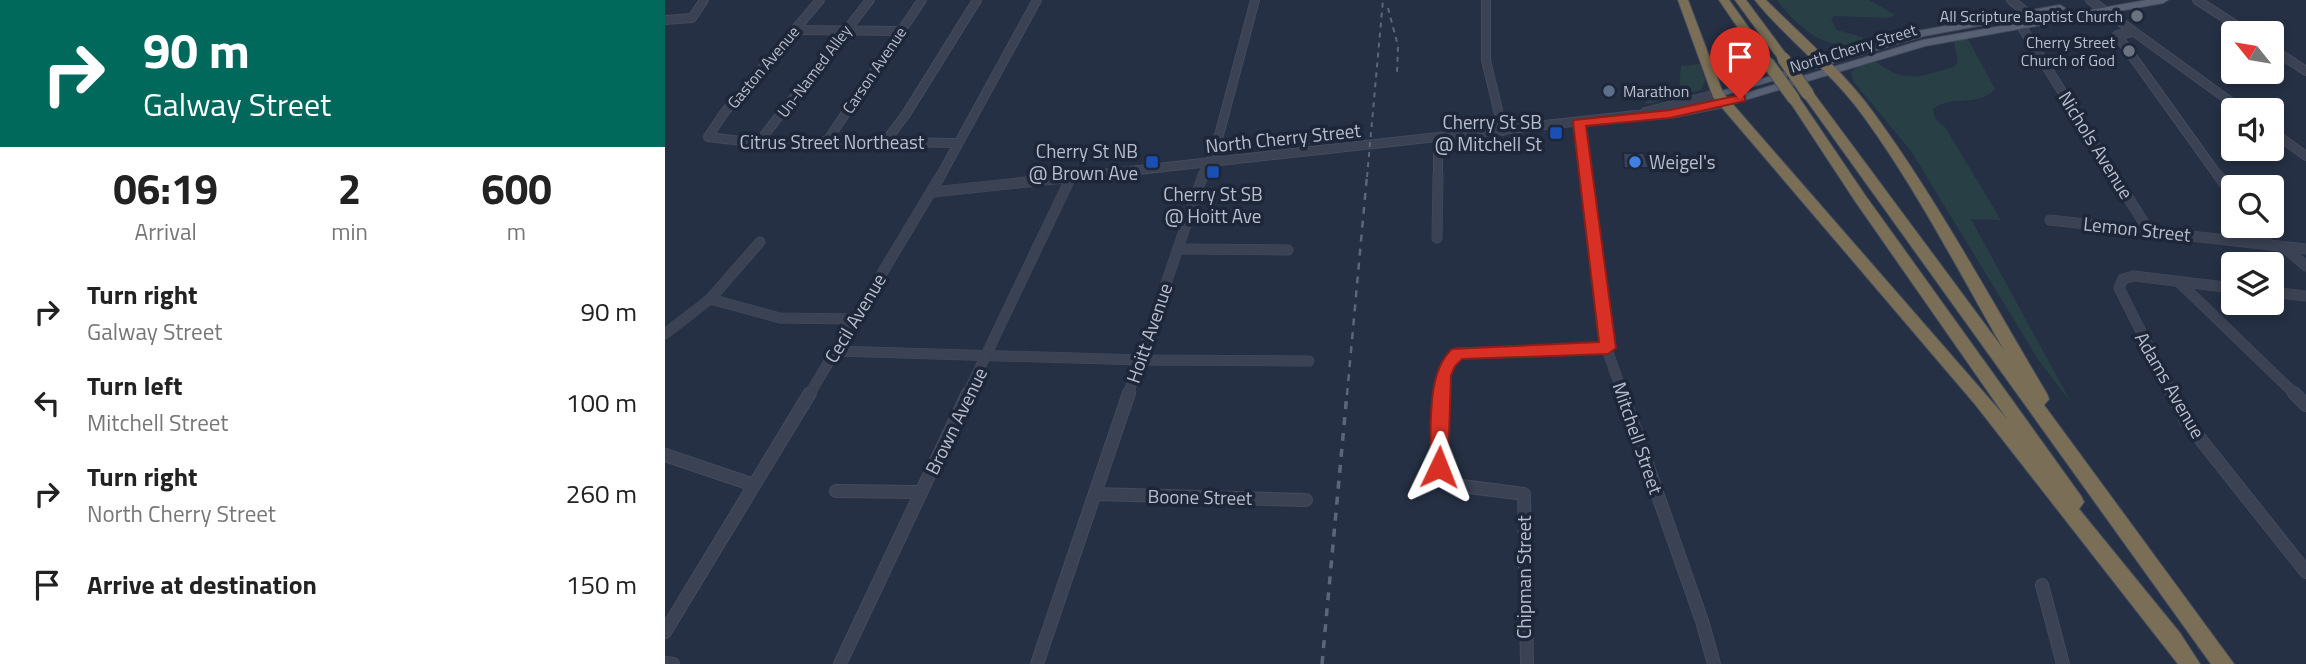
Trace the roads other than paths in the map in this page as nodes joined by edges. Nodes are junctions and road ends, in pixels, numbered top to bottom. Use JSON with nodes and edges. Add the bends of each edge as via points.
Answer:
{"nodes":[{"id":1,"x":704,"y":0,"type":"edge"},
{"id":2,"x":821,"y":0,"type":"edge"},
{"id":3,"x":870,"y":0,"type":"edge"},
{"id":4,"x":922,"y":0,"type":"edge"},
{"id":5,"x":977,"y":0,"type":"edge"},
{"id":6,"x":1037,"y":0,"type":"edge"},
{"id":7,"x":1255,"y":0,"type":"edge"},
{"id":8,"x":1486,"y":0,"type":"edge"},
{"id":9,"x":1683,"y":0,"type":"edge"},
{"id":10,"x":1724,"y":0,"type":"edge"},
{"id":11,"x":1740,"y":0,"type":"edge"},
{"id":12,"x":1760,"y":0,"type":"edge"},
{"id":13,"x":2011,"y":0,"type":"edge"},
{"id":14,"x":2163,"y":0,"type":"edge"},
{"id":15,"x":2197,"y":0,"type":"edge"},
{"id":16,"x":2091,"y":1,"type":"edge"},
{"id":17,"x":2105,"y":5,"type":"edge"},
{"id":18,"x":2027,"y":13,"type":"junction"},
{"id":19,"x":665,"y":20,"type":"edge"},
{"id":20,"x":2229,"y":21,"type":"edge"},
{"id":21,"x":2019,"y":24,"type":"junction"},
{"id":22,"x":794,"y":30,"type":"junction"},
{"id":23,"x":847,"y":30,"type":"junction"},
{"id":24,"x":900,"y":31,"type":"junction"},
{"id":25,"x":2134,"y":32,"type":"junction"},
{"id":26,"x":2284,"y":57,"type":"edge"},
{"id":27,"x":1826,"y":66,"type":"junction"},
{"id":28,"x":2306,"y":71,"type":"edge"},
{"id":29,"x":2225,"y":98,"type":"edge"},
{"id":30,"x":1720,"y":99,"type":"junction"},
{"id":31,"x":1579,"y":122,"type":"junction"},
{"id":32,"x":1503,"y":131,"type":"junction"},
{"id":33,"x":708,"y":137,"type":"joint"},
{"id":34,"x":1438,"y":139,"type":"junction"},
{"id":35,"x":2284,"y":140,"type":"edge"},
{"id":36,"x":827,"y":141,"type":"junction"},
{"id":37,"x":885,"y":142,"type":"junction"},
{"id":38,"x":758,"y":143,"type":"junction"},
{"id":39,"x":957,"y":143,"type":"junction"},
{"id":40,"x":2306,"y":156,"type":"edge"},
{"id":41,"x":1210,"y":162,"type":"junction"},
{"id":42,"x":1071,"y":177,"type":"junction"},
{"id":43,"x":2221,"y":179,"type":"edge"},
{"id":44,"x":933,"y":192,"type":"junction"},
{"id":45,"x":2050,"y":220,"type":"dead end"},
{"id":46,"x":2149,"y":231,"type":"junction"},
{"id":47,"x":1437,"y":238,"type":"dead end"},
{"id":48,"x":2264,"y":238,"type":"edge"},
{"id":49,"x":760,"y":242,"type":"dead end"},
{"id":50,"x":2269,"y":245,"type":"junction"},
{"id":51,"x":2283,"y":246,"type":"junction"},
{"id":52,"x":1178,"y":249,"type":"junction"},
{"id":53,"x":2306,"y":249,"type":"edge"},
{"id":54,"x":1288,"y":250,"type":"dead end"},
{"id":55,"x":2306,"y":266,"type":"edge"},
{"id":56,"x":2179,"y":282,"type":"junction"},
{"id":57,"x":2221,"y":287,"type":"edge"},
{"id":58,"x":2284,"y":293,"type":"edge"},
{"id":59,"x":2306,"y":296,"type":"edge"},
{"id":60,"x":710,"y":299,"type":"junction"},
{"id":61,"x":854,"y":319,"type":"junction"},
{"id":62,"x":665,"y":334,"type":"edge"},
{"id":63,"x":1608,"y":348,"type":"junction"},
{"id":64,"x":835,"y":351,"type":"junction"},
{"id":65,"x":988,"y":356,"type":"junction"},
{"id":66,"x":1139,"y":360,"type":"junction"},
{"id":67,"x":1309,"y":361,"type":"dead end"},
{"id":68,"x":2306,"y":405,"type":"edge"},
{"id":69,"x":665,"y":455,"type":"edge"},
{"id":70,"x":2088,"y":480,"type":"junction"},
{"id":71,"x":754,"y":485,"type":"junction"},
{"id":72,"x":836,"y":492,"type":"dead end"},
{"id":73,"x":920,"y":492,"type":"junction"},
{"id":74,"x":1095,"y":494,"type":"junction"},
{"id":75,"x":1306,"y":500,"type":"dead end"},
{"id":76,"x":2306,"y":572,"type":"edge"},
{"id":77,"x":2042,"y":585,"type":"dead end"},
{"id":78,"x":665,"y":632,"type":"edge"},
{"id":79,"x":2184,"y":656,"type":"edge"},
{"id":80,"x":665,"y":663,"type":"edge"},
{"id":81,"x":673,"y":664,"type":"edge"},
{"id":82,"x":840,"y":664,"type":"edge"},
{"id":83,"x":1037,"y":664,"type":"edge"},
{"id":84,"x":1527,"y":664,"type":"edge"},
{"id":85,"x":1714,"y":664,"type":"edge"},
{"id":86,"x":2063,"y":664,"type":"edge"},
{"id":87,"x":2224,"y":664,"type":"edge"}],
"edges":[{"from":1,"to":19,"type":"street","via":[[692,18]]},
{"from":2,"to":22,"type":"street","name":"Gaston Avenue"},
{"from":3,"to":23,"type":"street","name":"Un-Named Alley"},
{"from":4,"to":24,"type":"street","name":"Carson Avenue"},
{"from":5,"to":37,"type":"street"},
{"from":6,"to":39,"type":"street","name":"Cecil Avenue"},
{"from":7,"to":41,"type":"street","name":"Hoitt Avenue"},
{"from":8,"to":32,"type":"street","via":[[1486,60]]},
{"from":9,"to":30,"type":"highway"},
{"from":10,"to":79,"type":"highway","bridge":true},
{"from":11,"to":70,"type":"highway","bridge":true},
{"from":12,"to":27,"type":"highway"},
{"from":13,"to":18,"type":"street"},
{"from":14,"to":17,"type":"main road","name":"North Cherry Street"},
{"from":15,"to":20,"type":"street"},
{"from":16,"to":17,"type":"main road","name":"North Cherry Street"},
{"from":16,"to":18,"type":"main road","name":"North Cherry Street"},
{"from":17,"to":21,"type":"main road","name":"North Cherry Street"},
{"from":17,"to":25,"type":"street"},
{"from":18,"to":27,"type":"main road","name":"North Cherry Street","via":[[1922,33]]},
{"from":21,"to":27,"type":"main road","name":"North Cherry Street"},
{"from":21,"to":46,"type":"street","name":"Nichols Avenue"},
{"from":22,"to":23,"type":"street"},
{"from":22,"to":33,"type":"street","name":"Gaston Avenue"},
{"from":23,"to":24,"type":"street"},
{"from":23,"to":38,"type":"street","name":"Un-Named Alley"},
{"from":24,"to":36,"type":"street","name":"Carson Avenue"},
{"from":25,"to":29,"type":"street"},
{"from":25,"to":43,"type":"street","via":[[2117,36]]},
{"from":26,"to":28,"type":"street"},
{"from":27,"to":30,"type":"main road","name":"North Cherry Street"},
{"from":27,"to":70,"type":"highway","via":[[1868,113],[1919,191]]},
{"from":30,"to":31,"type":"street","name":"North Cherry Street","via":[[1670,114]]},
{"from":30,"to":79,"type":"highway","via":[[1980,398]]},
{"from":31,"to":32,"type":"street","name":"North Cherry Street"},
{"from":31,"to":63,"type":"street","name":"Mitchell Street"},
{"from":32,"to":34,"type":"street","name":"North Cherry Street"},
{"from":33,"to":38,"type":"street","name":"Citrus Street Northeast"},
{"from":34,"to":41,"type":"street","name":"North Cherry Street"},
{"from":34,"to":47,"type":"street"},
{"from":35,"to":40,"type":"street"},
{"from":36,"to":37,"type":"street","name":"Citrus Street Northeast"},
{"from":36,"to":38,"type":"street","name":"Citrus Street Northeast"},
{"from":37,"to":39,"type":"street","name":"Citrus Street Northeast"},
{"from":39,"to":44,"type":"street","name":"Cecil Avenue"},
{"from":41,"to":42,"type":"street","name":"North Cherry Street"},
{"from":41,"to":52,"type":"street","name":"Hoitt Avenue"},
{"from":42,"to":44,"type":"street","name":"North Cherry Street"},
{"from":42,"to":65,"type":"street","name":"Brown Avenue"},
{"from":44,"to":61,"type":"street","name":"Cecil Avenue"},
{"from":45,"to":46,"type":"street","name":"Lemon Street"},
{"from":46,"to":50,"type":"street","name":"Lemon Street"},
{"from":48,"to":50,"type":"street"},
{"from":49,"to":60,"type":"street"},
{"from":50,"to":51,"type":"street","name":"Lemon Street"},
{"from":51,"to":53,"type":"street","name":"Lemon Street"},
{"from":51,"to":55,"type":"street"},
{"from":52,"to":54,"type":"street"},
{"from":52,"to":66,"type":"street","name":"Hoitt Avenue"},
{"from":56,"to":57,"type":"street","name":"Adams Avenue"},
{"from":56,"to":68,"type":"street"},
{"from":56,"to":76,"type":"street","name":"Adams Avenue","via":[[2134,276],[2123,279],[2119,288],[2186,421]]},
{"from":58,"to":59,"type":"street"},
{"from":60,"to":61,"type":"street","via":[[780,318]]},
{"from":60,"to":62,"type":"street"},
{"from":61,"to":64,"type":"street","name":"Cecil Avenue"},
{"from":63,"to":84,"type":"street","name":"Chipman Street","via":[[1458,353],[1443,375],[1439,467],[1443,479],[1454,485],[1524,494]]},
{"from":63,"to":85,"type":"street","name":"Mitchell Street"},
{"from":64,"to":65,"type":"street"},
{"from":64,"to":71,"type":"street","name":"Cecil Avenue"},
{"from":65,"to":66,"type":"street"},
{"from":65,"to":73,"type":"street","name":"Brown Avenue"},
{"from":66,"to":67,"type":"street"},
{"from":66,"to":74,"type":"street","name":"Hoitt Avenue"},
{"from":69,"to":71,"type":"street"},
{"from":70,"to":87,"type":"highway"},
{"from":71,"to":78,"type":"street","name":"Cecil Avenue"},
{"from":72,"to":73,"type":"street"},
{"from":73,"to":82,"type":"street","name":"Brown Avenue"},
{"from":74,"to":75,"type":"street","name":"Boone Street"},
{"from":74,"to":83,"type":"street","name":"Hoitt Avenue"},
{"from":77,"to":86,"type":"street"},
{"from":80,"to":81,"type":"street"}]}
